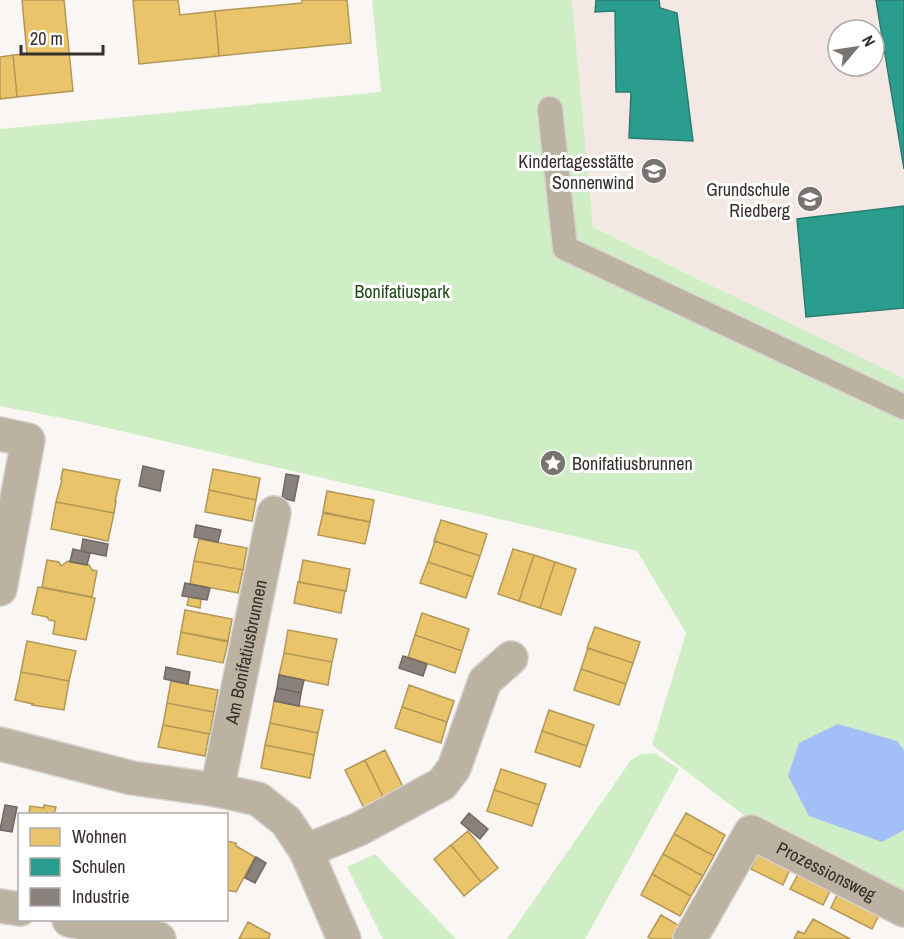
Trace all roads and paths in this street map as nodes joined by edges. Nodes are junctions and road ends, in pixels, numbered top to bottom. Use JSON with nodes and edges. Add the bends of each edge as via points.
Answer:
{"nodes":[{"id":1,"x":550,"y":109,"type":"dead end"},
{"id":2,"x":904,"y":407,"type":"edge"},
{"id":3,"x":14,"y":437,"type":"edge"},
{"id":4,"x":274,"y":513,"type":"dead end"},
{"id":5,"x":0,"y":585,"type":"edge"},
{"id":6,"x":511,"y":658,"type":"dead end"},
{"id":7,"x":0,"y":744,"type":"edge"},
{"id":8,"x":217,"y":790,"type":"junction"},
{"id":9,"x":306,"y":851,"type":"junction"},
{"id":10,"x":0,"y":906,"type":"edge"},
{"id":11,"x":18,"y":909,"type":"edge"},
{"id":12,"x":904,"y":910,"type":"edge"},
{"id":13,"x":74,"y":921,"type":"edge"},
{"id":14,"x":159,"y":939,"type":"edge"},
{"id":15,"x":344,"y":939,"type":"edge"},
{"id":16,"x":690,"y":939,"type":"edge"}],
"edges":[{"from":1,"to":2,"type":"street","via":[[564,248]]},
{"from":3,"to":5,"type":"street"},
{"from":4,"to":8,"type":"street","name":"Am Bonifatiusbrunnen"},
{"from":6,"to":9,"type":"street","via":[[485,681],[454,768],[442,784],[359,829]]},
{"from":7,"to":8,"type":"street","via":[[132,778]]},
{"from":8,"to":9,"type":"street","via":[[258,799],[286,821]]},
{"from":9,"to":15,"type":"street"},
{"from":10,"to":11,"type":"street"},
{"from":12,"to":16,"type":"street","name":"Prozessionsweg","via":[[751,832]]},
{"from":13,"to":14,"type":"street"}]}
